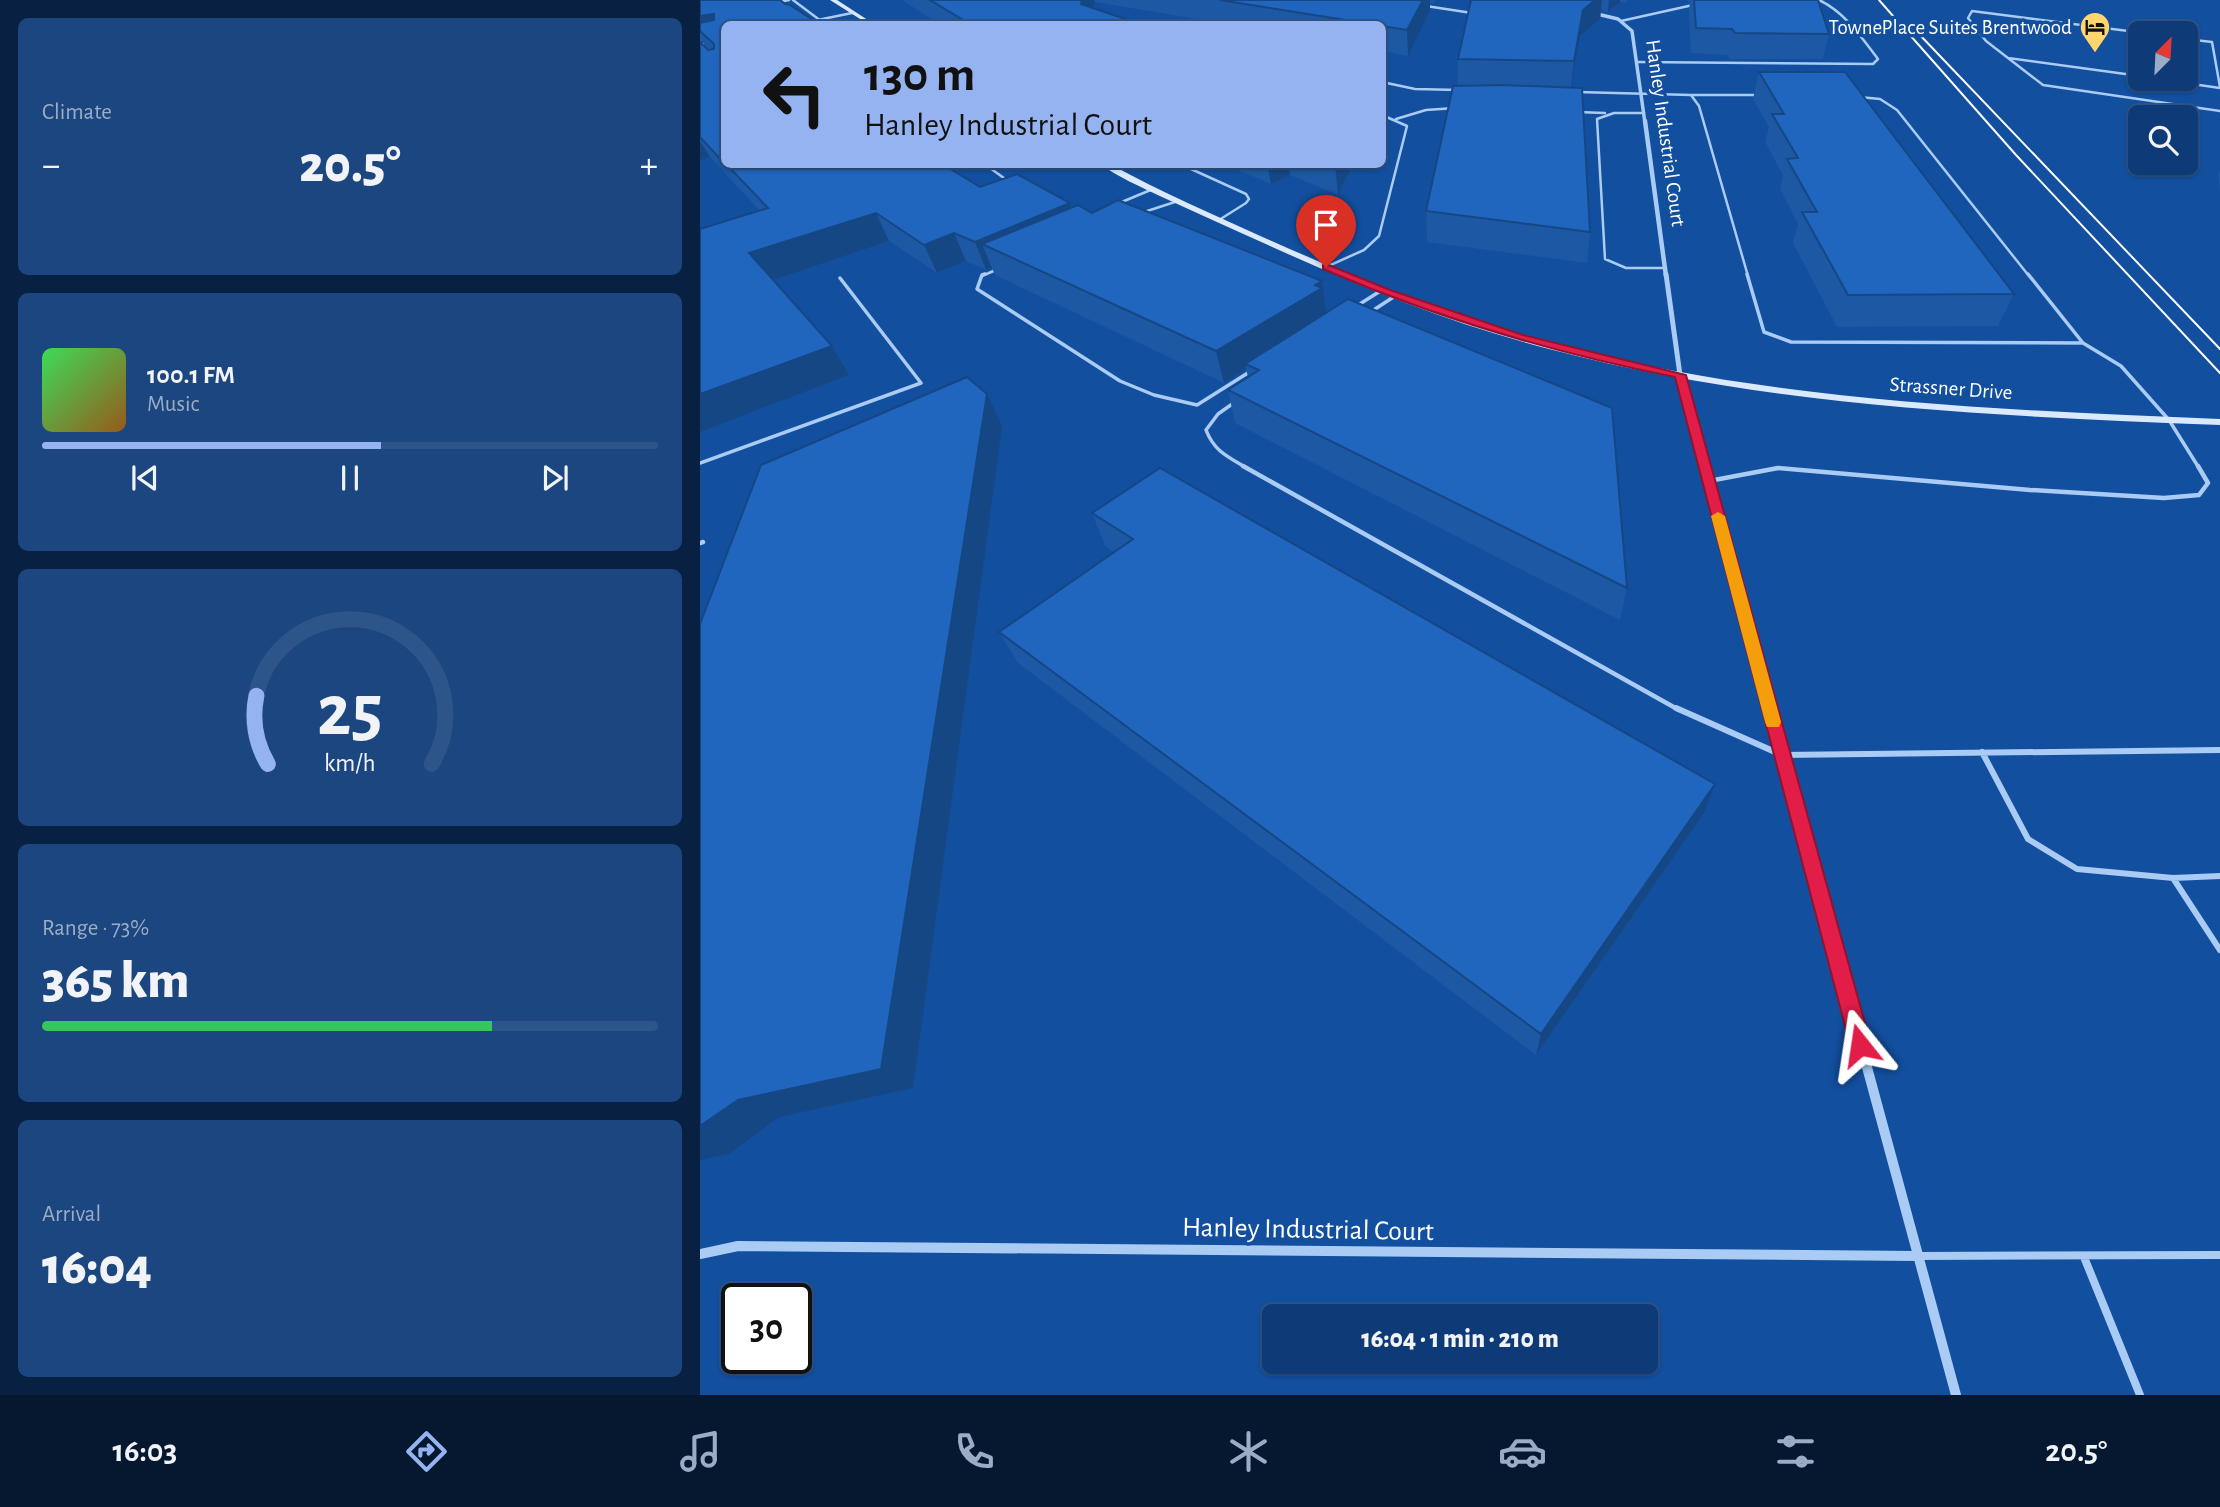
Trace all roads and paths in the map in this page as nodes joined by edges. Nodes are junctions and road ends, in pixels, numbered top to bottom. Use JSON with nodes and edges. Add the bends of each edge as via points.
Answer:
{"nodes":[{"id":1,"x":791,"y":0,"type":"edge"},
{"id":2,"x":836,"y":0,"type":"edge"},
{"id":3,"x":1819,"y":0,"type":"edge"},
{"id":4,"x":1700,"y":3,"type":"edge"},
{"id":5,"x":763,"y":5,"type":"edge"},
{"id":6,"x":1424,"y":6,"type":"dead end"},
{"id":7,"x":1582,"y":12,"type":"edge"},
{"id":8,"x":852,"y":13,"type":"junction"},
{"id":9,"x":1476,"y":13,"type":"edge"},
{"id":10,"x":819,"y":20,"type":"junction"},
{"id":11,"x":814,"y":21,"type":"edge"},
{"id":12,"x":866,"y":21,"type":"edge"},
{"id":13,"x":1621,"y":21,"type":"junction"},
{"id":14,"x":2128,"y":31,"type":"edge"},
{"id":15,"x":2198,"y":40,"type":"edge"},
{"id":16,"x":721,"y":41,"type":"edge"},
{"id":17,"x":700,"y":45,"type":"edge"},
{"id":18,"x":2008,"y":58,"type":"junction"},
{"id":19,"x":1637,"y":62,"type":"junction"},
{"id":20,"x":2128,"y":74,"type":"edge"},
{"id":21,"x":1386,"y":83,"type":"edge"},
{"id":22,"x":2198,"y":85,"type":"edge"},
{"id":23,"x":2220,"y":88,"type":"edge"},
{"id":24,"x":1471,"y":90,"type":"edge"},
{"id":25,"x":1568,"y":92,"type":"edge"},
{"id":26,"x":1641,"y":93,"type":"junction"},
{"id":27,"x":1691,"y":95,"type":"junction"},
{"id":28,"x":1760,"y":95,"type":"edge"},
{"id":29,"x":1854,"y":97,"type":"edge"},
{"id":30,"x":1455,"y":108,"type":"edge"},
{"id":31,"x":2220,"y":111,"type":"edge"},
{"id":32,"x":1575,"y":112,"type":"edge"},
{"id":33,"x":1614,"y":113,"type":"junction"},
{"id":34,"x":1644,"y":113,"type":"junction"},
{"id":35,"x":1386,"y":115,"type":"edge"},
{"id":36,"x":1396,"y":119,"type":"junction"},
{"id":37,"x":990,"y":168,"type":"edge"},
{"id":38,"x":1111,"y":168,"type":"edge"},
{"id":39,"x":1189,"y":168,"type":"edge"},
{"id":40,"x":1012,"y":183,"type":"edge"},
{"id":41,"x":1153,"y":190,"type":"junction"},
{"id":42,"x":1178,"y":201,"type":"junction"},
{"id":43,"x":1114,"y":205,"type":"edge"},
{"id":44,"x":1130,"y":217,"type":"edge"},
{"id":45,"x":1219,"y":220,"type":"junction"},
{"id":46,"x":1006,"y":265,"type":"edge"},
{"id":47,"x":1326,"y":267,"type":"junction"},
{"id":48,"x":1665,"y":268,"type":"junction"},
{"id":49,"x":840,"y":278,"type":"dead end"},
{"id":50,"x":1382,"y":290,"type":"junction"},
{"id":51,"x":1395,"y":296,"type":"junction"},
{"id":52,"x":1347,"y":312,"type":"edge"},
{"id":53,"x":1360,"y":319,"type":"edge"},
{"id":54,"x":2083,"y":343,"type":"junction"},
{"id":55,"x":1255,"y":369,"type":"edge"},
{"id":56,"x":1680,"y":375,"type":"junction"},
{"id":57,"x":1244,"y":396,"type":"edge"},
{"id":58,"x":2169,"y":420,"type":"junction"},
{"id":59,"x":2220,"y":422,"type":"edge"},
{"id":60,"x":700,"y":463,"type":"edge"},
{"id":61,"x":1709,"y":481,"type":"junction"},
{"id":62,"x":2220,"y":750,"type":"edge"},
{"id":63,"x":1982,"y":752,"type":"junction"},
{"id":64,"x":1782,"y":755,"type":"junction"},
{"id":65,"x":2220,"y":876,"type":"edge"},
{"id":66,"x":2174,"y":878,"type":"junction"},
{"id":67,"x":2220,"y":950,"type":"edge"},
{"id":68,"x":700,"y":1254,"type":"edge"},
{"id":69,"x":2220,"y":1255,"type":"edge"},
{"id":70,"x":1917,"y":1256,"type":"junction"},
{"id":71,"x":2084,"y":1257,"type":"junction"},
{"id":72,"x":1956,"y":1395,"type":"edge"},
{"id":73,"x":2140,"y":1395,"type":"edge"}],
"edges":[{"from":1,"to":5,"type":"lane"},
{"from":1,"to":10,"type":"lane"},
{"from":2,"to":8,"type":"street"},
{"from":3,"to":19,"type":"lane","via":[[1829,4],[1864,41],[1878,59],[1873,64]]},
{"from":4,"to":13,"type":"lane"},
{"from":6,"to":9,"type":"lane"},
{"from":7,"to":13,"type":"street","name":"Hanley Industrial Court"},
{"from":8,"to":10,"type":"lane"},
{"from":8,"to":12,"type":"street"},
{"from":10,"to":11,"type":"lane"},
{"from":13,"to":19,"type":"street","name":"Hanley Industrial Court","via":[[1632,31]]},
{"from":14,"to":18,"type":"lane","via":[[1972,11],[1968,18],[1986,41]]},
{"from":15,"to":23,"type":"lane","via":[[2211,42]]},
{"from":16,"to":17,"type":"lane"},
{"from":18,"to":20,"type":"lane"},
{"from":18,"to":31,"type":"lane","via":[[2043,85]]},
{"from":19,"to":26,"type":"street","name":"Hanley Industrial Court"},
{"from":21,"to":24,"type":"lane","via":[[1415,89]]},
{"from":22,"to":23,"type":"lane"},
{"from":25,"to":26,"type":"lane"},
{"from":26,"to":27,"type":"lane"},
{"from":26,"to":34,"type":"street","name":"Hanley Industrial Court"},
{"from":27,"to":28,"type":"lane"},
{"from":27,"to":54,"type":"lane","via":[[1699,106],[1763,331],[1791,342]]},
{"from":29,"to":54,"type":"lane","via":[[1880,99],[1897,110]]},
{"from":30,"to":36,"type":"lane"},
{"from":32,"to":33,"type":"lane"},
{"from":33,"to":34,"type":"lane"},
{"from":33,"to":48,"type":"lane","via":[[1597,119],[1605,259],[1622,267]]},
{"from":34,"to":48,"type":"street","name":"Hanley Industrial Court"},
{"from":35,"to":36,"type":"lane"},
{"from":36,"to":47,"type":"lane","via":[[1407,125],[1379,236],[1364,250]]},
{"from":37,"to":40,"type":"lane"},
{"from":38,"to":41,"type":"street"},
{"from":39,"to":45,"type":"lane","via":[[1249,199]]},
{"from":41,"to":42,"type":"street"},
{"from":41,"to":43,"type":"lane"},
{"from":42,"to":44,"type":"lane"},
{"from":42,"to":45,"type":"street"},
{"from":45,"to":47,"type":"street"},
{"from":46,"to":55,"type":"lane","via":[[982,275],[977,289],[1120,381],[1197,405]]},
{"from":47,"to":50,"type":"street"},
{"from":48,"to":56,"type":"street","name":"Hanley Industrial Court"},
{"from":49,"to":60,"type":"lane","via":[[921,383]]},
{"from":50,"to":51,"type":"street"},
{"from":50,"to":52,"type":"lane"},
{"from":51,"to":53,"type":"lane"},
{"from":51,"to":56,"type":"street","via":[[1519,338]]},
{"from":54,"to":58,"type":"lane","via":[[2121,366]]},
{"from":56,"to":58,"type":"street","name":"Strassner Drive","via":[[1917,406]]},
{"from":56,"to":61,"type":"street","name":"Hanley Industrial Court"},
{"from":57,"to":64,"type":"lane","via":[[1218,414],[1206,430],[1220,453],[1696,719]]},
{"from":58,"to":59,"type":"street","name":"Strassner Drive"},
{"from":58,"to":61,"type":"lane","via":[[2208,483],[2199,495],[2164,498],[2030,490],[1778,468]]},
{"from":61,"to":64,"type":"street","name":"Hanley Industrial Court"},
{"from":62,"to":63,"type":"lane"},
{"from":63,"to":64,"type":"lane"},
{"from":63,"to":66,"type":"lane","via":[[2028,839],[2077,869]]},
{"from":64,"to":70,"type":"street","name":"Hanley Industrial Court"},
{"from":65,"to":66,"type":"lane"},
{"from":66,"to":67,"type":"lane"},
{"from":68,"to":70,"type":"street","name":"Hanley Industrial Court","via":[[738,1246]]},
{"from":69,"to":71,"type":"lane"},
{"from":70,"to":71,"type":"lane"},
{"from":70,"to":72,"type":"street","name":"Hanley Industrial Court"},
{"from":71,"to":73,"type":"lane"}]}
